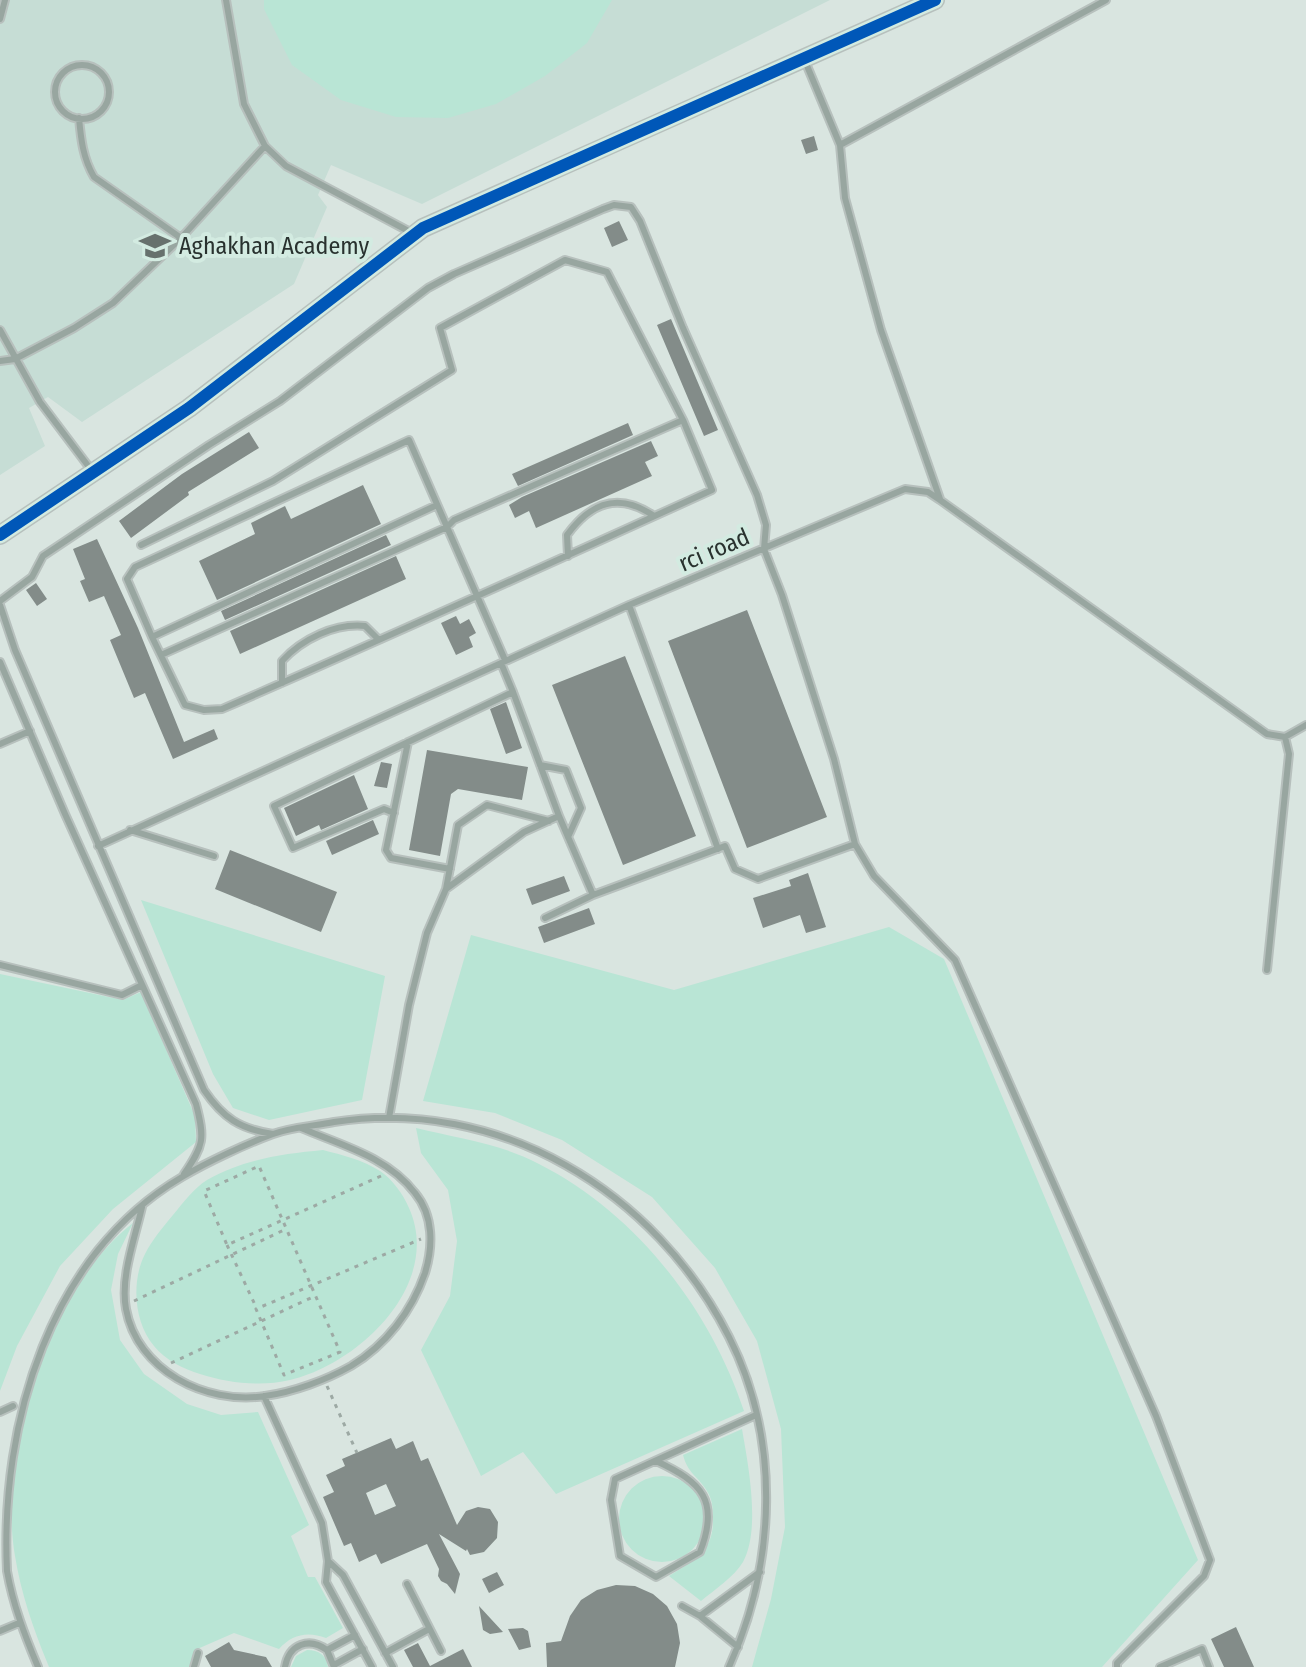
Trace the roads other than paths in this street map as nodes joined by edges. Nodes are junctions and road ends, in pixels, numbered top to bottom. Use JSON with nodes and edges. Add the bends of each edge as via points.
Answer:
{"nodes":[{"id":1,"x":5,"y":0,"type":"edge"},
{"id":2,"x":226,"y":0,"type":"edge"},
{"id":3,"x":935,"y":0,"type":"edge"},
{"id":4,"x":1106,"y":0,"type":"edge"},
{"id":5,"x":0,"y":19,"type":"edge"},
{"id":6,"x":804,"y":57,"type":"junction"},
{"id":7,"x":79,"y":118,"type":"junction"},
{"id":8,"x":840,"y":145,"type":"junction"},
{"id":9,"x":265,"y":146,"type":"junction"},
{"id":10,"x":414,"y":234,"type":"junction"},
{"id":11,"x":181,"y":238,"type":"junction"},
{"id":12,"x":0,"y":330,"type":"edge"},
{"id":13,"x":15,"y":359,"type":"junction"},
{"id":14,"x":0,"y":361,"type":"edge"},
{"id":15,"x":683,"y":420,"type":"junction"},
{"id":16,"x":93,"y":473,"type":"junction"},
{"id":17,"x":940,"y":500,"type":"junction"},
{"id":18,"x":437,"y":505,"type":"junction"},
{"id":19,"x":654,"y":516,"type":"junction"},
{"id":20,"x":447,"y":527,"type":"junction"},
{"id":21,"x":0,"y":535,"type":"edge"},
{"id":22,"x":141,"y":545,"type":"dead end"},
{"id":23,"x":764,"y":549,"type":"junction"},
{"id":24,"x":568,"y":556,"type":"junction"},
{"id":25,"x":476,"y":596,"type":"junction"},
{"id":26,"x":0,"y":603,"type":"edge"},
{"id":27,"x":629,"y":605,"type":"junction"},
{"id":28,"x":152,"y":637,"type":"junction"},
{"id":29,"x":378,"y":639,"type":"junction"},
{"id":30,"x":161,"y":655,"type":"junction"},
{"id":31,"x":503,"y":661,"type":"junction"},
{"id":32,"x":0,"y":662,"type":"edge"},
{"id":33,"x":282,"y":683,"type":"junction"},
{"id":34,"x":513,"y":692,"type":"junction"},
{"id":35,"x":1306,"y":725,"type":"edge"},
{"id":36,"x":30,"y":731,"type":"junction"},
{"id":37,"x":1285,"y":737,"type":"junction"},
{"id":38,"x":408,"y":742,"type":"junction"},
{"id":39,"x":0,"y":744,"type":"edge"},
{"id":40,"x":540,"y":765,"type":"junction"},
{"id":41,"x":394,"y":813,"type":"junction"},
{"id":42,"x":559,"y":816,"type":"junction"},
{"id":43,"x":549,"y":821,"type":"junction"},
{"id":44,"x":129,"y":830,"type":"junction"},
{"id":45,"x":568,"y":837,"type":"junction"},
{"id":46,"x":855,"y":844,"type":"junction"},
{"id":47,"x":98,"y":846,"type":"junction"},
{"id":48,"x":718,"y":849,"type":"junction"},
{"id":49,"x":214,"y":856,"type":"dead end"},
{"id":50,"x":450,"y":869,"type":"junction"},
{"id":51,"x":446,"y":889,"type":"junction"},
{"id":52,"x":593,"y":895,"type":"junction"},
{"id":53,"x":545,"y":918,"type":"dead end"},
{"id":54,"x":0,"y":965,"type":"edge"},
{"id":55,"x":1267,"y":970,"type":"dead end"},
{"id":56,"x":142,"y":985,"type":"junction"},
{"id":57,"x":389,"y":1118,"type":"junction"},
{"id":58,"x":301,"y":1128,"type":"junction"},
{"id":59,"x":274,"y":1134,"type":"junction"},
{"id":60,"x":182,"y":1177,"type":"junction"},
{"id":61,"x":142,"y":1205,"type":"junction"},
{"id":62,"x":29,"y":1360,"type":"dead end"},
{"id":63,"x":17,"y":1394,"type":"dead end"},
{"id":64,"x":264,"y":1396,"type":"junction"},
{"id":65,"x":13,"y":1406,"type":"junction"},
{"id":66,"x":0,"y":1412,"type":"edge"},
{"id":67,"x":756,"y":1415,"type":"junction"},
{"id":68,"x":11,"y":1420,"type":"dead end"},
{"id":69,"x":3,"y":1460,"type":"dead end"},
{"id":70,"x":656,"y":1461,"type":"junction"},
{"id":71,"x":328,"y":1561,"type":"junction"},
{"id":72,"x":760,"y":1572,"type":"junction"},
{"id":73,"x":407,"y":1584,"type":"dead end"},
{"id":74,"x":682,"y":1606,"type":"dead end"},
{"id":75,"x":700,"y":1616,"type":"junction"},
{"id":76,"x":19,"y":1623,"type":"junction"},
{"id":77,"x":429,"y":1629,"type":"junction"},
{"id":78,"x":0,"y":1631,"type":"edge"},
{"id":79,"x":355,"y":1635,"type":"junction"},
{"id":80,"x":738,"y":1647,"type":"junction"},
{"id":81,"x":363,"y":1649,"type":"junction"},
{"id":82,"x":327,"y":1650,"type":"junction"},
{"id":83,"x":441,"y":1651,"type":"dead end"},
{"id":84,"x":198,"y":1653,"type":"dead end"},
{"id":85,"x":385,"y":1653,"type":"junction"},
{"id":86,"x":334,"y":1666,"type":"edge"},
{"id":87,"x":38,"y":1667,"type":"edge"},
{"id":88,"x":194,"y":1667,"type":"edge"},
{"id":89,"x":285,"y":1667,"type":"edge"},
{"id":90,"x":372,"y":1667,"type":"edge"},
{"id":91,"x":393,"y":1667,"type":"edge"},
{"id":92,"x":729,"y":1667,"type":"edge"},
{"id":93,"x":1117,"y":1667,"type":"edge"},
{"id":94,"x":1160,"y":1667,"type":"edge"},
{"id":95,"x":1209,"y":1667,"type":"edge"}],
"edges":[{"from":1,"to":5,"type":"lane"},
{"from":2,"to":9,"type":"lane","via":[[244,104]]},
{"from":3,"to":6,"type":"street"},
{"from":4,"to":8,"type":"lane"},
{"from":6,"to":8,"type":"lane"},
{"from":6,"to":10,"type":"street"},
{"from":7,"to":7,"type":"lane","via":[[97,114],[108,100],[102,73],[86,65],[61,75],[56,93],[63,110]]},
{"from":7,"to":11,"type":"lane","via":[[81,145],[94,177]]},
{"from":8,"to":17,"type":"lane","via":[[845,198],[881,330]]},
{"from":9,"to":10,"type":"lane","via":[[286,166]]},
{"from":9,"to":11,"type":"lane"},
{"from":10,"to":16,"type":"street","via":[[189,408]]},
{"from":11,"to":13,"type":"lane","via":[[113,303]]},
{"from":12,"to":13,"type":"lane"},
{"from":13,"to":14,"type":"lane"},
{"from":13,"to":16,"type":"lane"},
{"from":15,"to":19,"type":"lane","via":[[712,490]]},
{"from":15,"to":20,"type":"lane"},
{"from":15,"to":22,"type":"lane","via":[[607,272],[565,260],[440,328],[452,370],[273,481]]},
{"from":16,"to":21,"type":"street"},
{"from":17,"to":23,"type":"lane","name":"rci road","via":[[928,492],[905,489]]},
{"from":17,"to":37,"type":"lane","name":"rci road","via":[[1267,734]]},
{"from":18,"to":20,"type":"lane"},
{"from":18,"to":28,"type":"lane"},
{"from":18,"to":28,"type":"lane","via":[[409,440],[395,446],[135,567],[127,579]]},
{"from":19,"to":24,"type":"lane"},
{"from":19,"to":24,"type":"lane","via":[[629,503],[602,505],[567,535]]},
{"from":20,"to":25,"type":"lane"},
{"from":20,"to":30,"type":"lane"},
{"from":23,"to":26,"type":"lane","via":[[766,525],[757,495],[640,221],[631,207],[614,205],[428,288],[280,401],[43,556],[32,577]]},
{"from":23,"to":27,"type":"lane","name":"rci road"},
{"from":23,"to":46,"type":"lane","via":[[834,759]]},
{"from":24,"to":25,"type":"lane"},
{"from":25,"to":29,"type":"lane"},
{"from":25,"to":31,"type":"lane"},
{"from":26,"to":47,"type":"lane"},
{"from":27,"to":31,"type":"lane","name":"rci road"},
{"from":27,"to":48,"type":"lane"},
{"from":28,"to":30,"type":"lane"},
{"from":29,"to":33,"type":"lane"},
{"from":29,"to":33,"type":"lane","via":[[365,626],[344,625],[301,644],[282,661]]},
{"from":30,"to":33,"type":"lane","via":[[185,705],[204,710],[222,709]]},
{"from":31,"to":34,"type":"lane"},
{"from":31,"to":44,"type":"lane","name":"rci road"},
{"from":32,"to":36,"type":"lane"},
{"from":34,"to":38,"type":"lane"},
{"from":34,"to":40,"type":"lane"},
{"from":35,"to":37,"type":"lane"},
{"from":36,"to":39,"type":"lane"},
{"from":36,"to":56,"type":"lane"},
{"from":37,"to":55,"type":"lane","via":[[1289,754]]},
{"from":38,"to":41,"type":"lane"},
{"from":38,"to":41,"type":"lane","via":[[274,806],[293,848],[384,809]]},
{"from":40,"to":42,"type":"lane"},
{"from":40,"to":45,"type":"lane","via":[[566,770],[581,808]]},
{"from":41,"to":50,"type":"lane","via":[[386,850],[391,858]]},
{"from":42,"to":43,"type":"lane"},
{"from":42,"to":45,"type":"lane"},
{"from":43,"to":50,"type":"lane","via":[[487,805],[458,825]]},
{"from":43,"to":51,"type":"lane","via":[[524,832]]},
{"from":44,"to":47,"type":"lane","name":"rci road"},
{"from":44,"to":49,"type":"lane"},
{"from":45,"to":52,"type":"lane"},
{"from":46,"to":48,"type":"lane","via":[[758,879],[735,869],[725,846]]},
{"from":46,"to":93,"type":"lane","via":[[874,876],[955,960],[1156,1416],[1210,1560],[1204,1576]]},
{"from":47,"to":59,"type":"lane","via":[[204,1090],[232,1121]]},
{"from":48,"to":52,"type":"lane"},
{"from":50,"to":51,"type":"lane"},
{"from":51,"to":57,"type":"lane","via":[[427,933],[409,1005]]},
{"from":52,"to":53,"type":"lane"},
{"from":54,"to":56,"type":"lane","via":[[122,995]]},
{"from":56,"to":60,"type":"lane","via":[[202,1128],[200,1151]]},
{"from":57,"to":58,"type":"lane"},
{"from":57,"to":67,"type":"lane","via":[[490,1133],[557,1160],[619,1199],[687,1267],[714,1307],[736,1351]]},
{"from":58,"to":59,"type":"lane"},
{"from":58,"to":64,"type":"lane","via":[[394,1170],[418,1196],[431,1234],[431,1252],[417,1298],[386,1338],[353,1365],[324,1379]]},
{"from":59,"to":60,"type":"lane"},
{"from":60,"to":61,"type":"lane"},
{"from":61,"to":62,"type":"lane","via":[[76,1275]]},
{"from":61,"to":64,"type":"lane","via":[[125,1305],[145,1354],[196,1389]]},
{"from":63,"to":65,"type":"lane"},
{"from":64,"to":71,"type":"lane","via":[[322,1523]]},
{"from":65,"to":66,"type":"lane"},
{"from":65,"to":68,"type":"lane"},
{"from":67,"to":70,"type":"lane"},
{"from":67,"to":72,"type":"lane","via":[[767,1493]]},
{"from":69,"to":76,"type":"lane","via":[[6,1570]]},
{"from":70,"to":70,"type":"lane","via":[[615,1479],[611,1500],[620,1556],[656,1577],[700,1552],[710,1520],[695,1485]]},
{"from":71,"to":79,"type":"lane","via":[[326,1582]]},
{"from":71,"to":85,"type":"lane","via":[[343,1575]]},
{"from":72,"to":75,"type":"lane"},
{"from":72,"to":80,"type":"lane"},
{"from":73,"to":77,"type":"lane"},
{"from":74,"to":75,"type":"lane"},
{"from":75,"to":80,"type":"lane"},
{"from":76,"to":78,"type":"lane"},
{"from":76,"to":87,"type":"lane"},
{"from":77,"to":83,"type":"lane"},
{"from":77,"to":85,"type":"lane"},
{"from":79,"to":81,"type":"lane"},
{"from":79,"to":82,"type":"lane"},
{"from":80,"to":92,"type":"lane"},
{"from":81,"to":86,"type":"lane"},
{"from":81,"to":90,"type":"lane"},
{"from":82,"to":86,"type":"lane"},
{"from":82,"to":89,"type":"lane","via":[[304,1643],[291,1652]]},
{"from":84,"to":88,"type":"lane"},
{"from":85,"to":91,"type":"lane"},
{"from":94,"to":95,"type":"lane","via":[[1202,1649]]}]}
